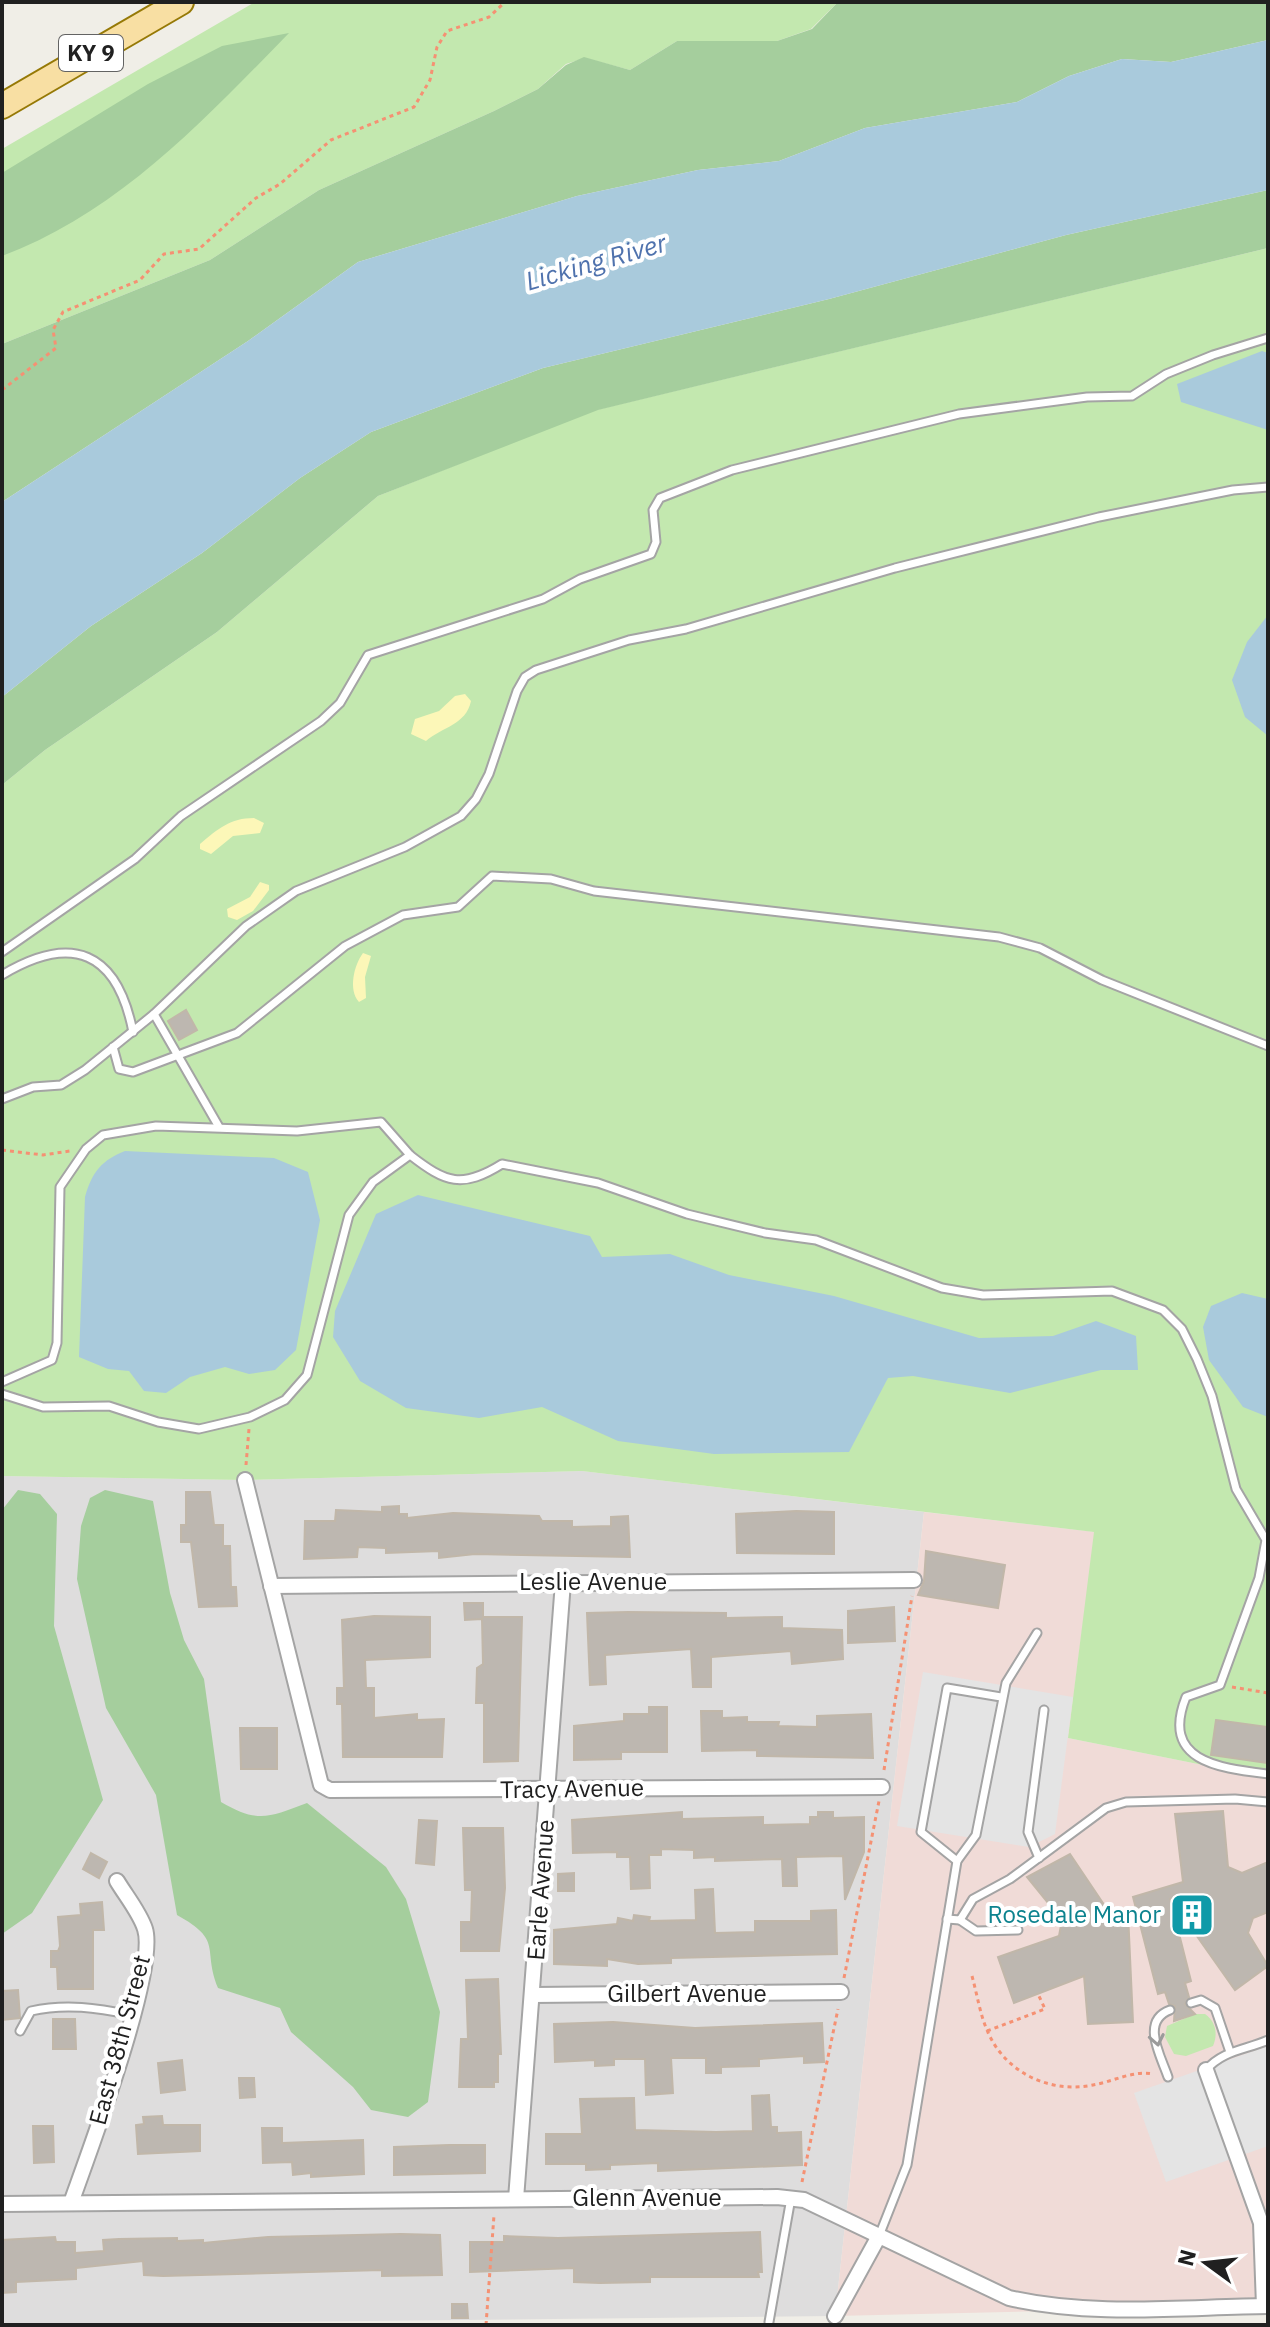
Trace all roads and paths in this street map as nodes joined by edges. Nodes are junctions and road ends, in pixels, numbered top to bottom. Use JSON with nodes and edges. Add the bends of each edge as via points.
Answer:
{"nodes":[{"id":1,"x":181,"y":2,"type":"edge"},
{"id":2,"x":505,"y":2,"type":"edge"},
{"id":3,"x":2,"y":106,"type":"edge"},
{"id":4,"x":1268,"y":338,"type":"edge"},
{"id":5,"x":2,"y":390,"type":"edge"},
{"id":6,"x":1268,"y":487,"type":"edge"},
{"id":7,"x":2,"y":952,"type":"edge"},
{"id":8,"x":2,"y":975,"type":"edge"},
{"id":9,"x":154,"y":1014,"type":"junction"},
{"id":10,"x":133,"y":1032,"type":"junction"},
{"id":11,"x":1268,"y":1046,"type":"edge"},
{"id":12,"x":113,"y":1047,"type":"junction"},
{"id":13,"x":179,"y":1056,"type":"junction"},
{"id":14,"x":2,"y":1099,"type":"edge"},
{"id":15,"x":219,"y":1127,"type":"junction"},
{"id":16,"x":86,"y":1149,"type":"junction"},
{"id":17,"x":2,"y":1150,"type":"edge"},
{"id":18,"x":410,"y":1155,"type":"junction"},
{"id":19,"x":2,"y":1382,"type":"edge"},
{"id":20,"x":2,"y":1394,"type":"edge"},
{"id":21,"x":250,"y":1417,"type":"junction"},
{"id":22,"x":245,"y":1480,"type":"joint"},
{"id":23,"x":1267,"y":1541,"type":"edge"},
{"id":24,"x":563,"y":1582,"type":"junction"},
{"id":25,"x":271,"y":1586,"type":"junction"},
{"id":26,"x":913,"y":1587,"type":"joint"},
{"id":27,"x":1037,"y":1633,"type":"dead end"},
{"id":28,"x":1220,"y":1685,"type":"junction"},
{"id":29,"x":1268,"y":1693,"type":"edge"},
{"id":30,"x":1001,"y":1697,"type":"junction"},
{"id":31,"x":1044,"y":1710,"type":"dead end"},
{"id":32,"x":1268,"y":1774,"type":"edge"},
{"id":33,"x":882,"y":1787,"type":"junction"},
{"id":34,"x":548,"y":1788,"type":"junction"},
{"id":35,"x":1268,"y":1802,"type":"edge"},
{"id":36,"x":1039,"y":1858,"type":"junction"},
{"id":37,"x":957,"y":1861,"type":"junction"},
{"id":38,"x":117,"y":1881,"type":"dead end"},
{"id":39,"x":947,"y":1919,"type":"junction"},
{"id":40,"x":960,"y":1920,"type":"junction"},
{"id":41,"x":1018,"y":1930,"type":"dead end"},
{"id":42,"x":972,"y":1976,"type":"dead end"},
{"id":43,"x":841,"y":1992,"type":"junction"},
{"id":44,"x":1038,"y":1994,"type":"dead end"},
{"id":45,"x":533,"y":1995,"type":"junction"},
{"id":46,"x":1191,"y":2003,"type":"dead end"},
{"id":47,"x":1170,"y":2010,"type":"dead end"},
{"id":48,"x":132,"y":2015,"type":"junction"},
{"id":49,"x":20,"y":2031,"type":"dead end"},
{"id":50,"x":987,"y":2031,"type":"junction"},
{"id":51,"x":1268,"y":2040,"type":"edge"},
{"id":52,"x":1230,"y":2052,"type":"junction"},
{"id":53,"x":1206,"y":2070,"type":"joint"},
{"id":54,"x":1168,"y":2077,"type":"joint"},
{"id":55,"x":791,"y":2198,"type":"junction"},
{"id":56,"x":516,"y":2199,"type":"junction"},
{"id":57,"x":71,"y":2203,"type":"junction"},
{"id":58,"x":2,"y":2204,"type":"edge"},
{"id":59,"x":494,"y":2215,"type":"dead end"},
{"id":60,"x":879,"y":2236,"type":"junction"},
{"id":61,"x":1266,"y":2306,"type":"edge"},
{"id":62,"x":835,"y":2316,"type":"dead end"},
{"id":63,"x":769,"y":2322,"type":"dead end"},
{"id":64,"x":486,"y":2325,"type":"edge"}],
"edges":[{"from":1,"to":3,"type":"main road","number":"KY 9"},
{"from":2,"to":5,"type":"path","via":[[489,17],[447,31],[414,107],[331,140],[199,249],[164,254],[140,280],[63,312],[53,330],[56,348]]},
{"from":4,"to":7,"type":"lane","via":[[1166,374],[1132,396],[959,414],[732,470],[660,498],[653,510],[656,542],[651,554],[580,579],[543,599],[368,655],[340,703],[321,721],[181,816],[135,859]]},
{"from":6,"to":9,"type":"lane","via":[[1084,521],[895,568],[536,670],[517,691],[489,774],[461,816],[405,847],[296,891],[246,926]]},
{"from":8,"to":10,"type":"lane","via":[[48,953],[81,956],[110,972],[126,997]]},
{"from":9,"to":10,"type":"lane"},
{"from":9,"to":13,"type":"lane"},
{"from":10,"to":12,"type":"lane"},
{"from":11,"to":13,"type":"lane","via":[[1102,980],[1040,948],[999,937],[594,891],[520,875],[492,876],[458,907],[403,915],[381,925],[345,946],[237,1033]]},
{"from":12,"to":13,"type":"lane","via":[[119,1069],[133,1072]]},
{"from":12,"to":14,"type":"lane","via":[[61,1085],[33,1087]]},
{"from":13,"to":15,"type":"lane"},
{"from":15,"to":16,"type":"lane","via":[[156,1126],[103,1135]]},
{"from":15,"to":18,"type":"lane","via":[[297,1131],[381,1122]]},
{"from":16,"to":17,"type":"path","via":[[43,1155]]},
{"from":16,"to":19,"type":"lane","via":[[60,1187],[57,1343],[52,1360]]},
{"from":18,"to":21,"type":"lane","via":[[373,1182],[349,1215],[307,1375],[285,1400]]},
{"from":18,"to":23,"type":"lane","via":[[437,1176],[460,1181],[502,1164],[598,1183],[687,1214],[816,1240],[942,1288],[983,1295],[1112,1291],[1134,1296],[1163,1310],[1182,1329],[1212,1396],[1236,1489]]},
{"from":20,"to":21,"type":"lane","via":[[43,1407],[109,1406],[199,1429]]},
{"from":21,"to":22,"type":"path"},
{"from":22,"to":25,"type":"street"},
{"from":23,"to":28,"type":"lane"},
{"from":24,"to":25,"type":"street","name":"Leslie Avenue"},
{"from":24,"to":26,"type":"street","name":"Leslie Avenue"},
{"from":24,"to":34,"type":"street","name":"Earle Avenue"},
{"from":25,"to":34,"type":"street","name":"Tracy Avenue","via":[[321,1785],[330,1790]]},
{"from":26,"to":33,"type":"path"},
{"from":27,"to":30,"type":"lane"},
{"from":28,"to":29,"type":"path"},
{"from":28,"to":32,"type":"lane","via":[[1186,1697],[1178,1717],[1183,1744],[1201,1760]]},
{"from":30,"to":37,"type":"lane","via":[[976,1835]]},
{"from":30,"to":37,"type":"lane","via":[[947,1688],[921,1832]]},
{"from":31,"to":36,"type":"lane","via":[[1028,1832]]},
{"from":33,"to":34,"type":"street","name":"Tracy Avenue"},
{"from":33,"to":43,"type":"path"},
{"from":34,"to":45,"type":"street","name":"Earle Avenue"},
{"from":35,"to":36,"type":"lane","via":[[1126,1802],[1106,1808]]},
{"from":36,"to":40,"type":"lane","via":[[973,1899]]},
{"from":37,"to":39,"type":"lane"},
{"from":38,"to":48,"type":"street","name":"East 38th Street","via":[[146,1930],[147,1956]]},
{"from":39,"to":40,"type":"lane"},
{"from":39,"to":60,"type":"lane","via":[[907,2165]]},
{"from":40,"to":41,"type":"lane","via":[[976,1931]]},
{"from":42,"to":50,"type":"path"},
{"from":43,"to":45,"type":"street","name":"Gilbert Avenue"},
{"from":43,"to":55,"type":"path","via":[[801,2186]]},
{"from":44,"to":50,"type":"path","via":[[1045,2009]]},
{"from":45,"to":56,"type":"street","name":"Earle Avenue"},
{"from":46,"to":52,"type":"lane","via":[[1201,2000],[1215,2008]]},
{"from":47,"to":54,"type":"lane","one_way":true,"via":[[1155,2024],[1154,2037]]},
{"from":48,"to":49,"type":"lane","via":[[53,2006],[31,2011]]},
{"from":48,"to":57,"type":"street","name":"East 38th Street"},
{"from":50,"to":54,"type":"path","via":[[1003,2058],[1031,2079],[1060,2087],[1090,2086],[1144,2072]]},
{"from":51,"to":52,"type":"lane"},
{"from":52,"to":53,"type":"lane"},
{"from":53,"to":61,"type":"street","via":[[1261,2223]]},
{"from":55,"to":56,"type":"street","name":"Glenn Avenue"},
{"from":55,"to":60,"type":"street","name":"Glenn Avenue"},
{"from":55,"to":63,"type":"lane"},
{"from":56,"to":57,"type":"street","name":"Glenn Avenue"},
{"from":57,"to":58,"type":"street","name":"Glenn Avenue"},
{"from":59,"to":64,"type":"path"},
{"from":60,"to":61,"type":"street","name":"Glenn Avenue","via":[[1009,2298],[1038,2305]]},
{"from":60,"to":62,"type":"street"}]}
